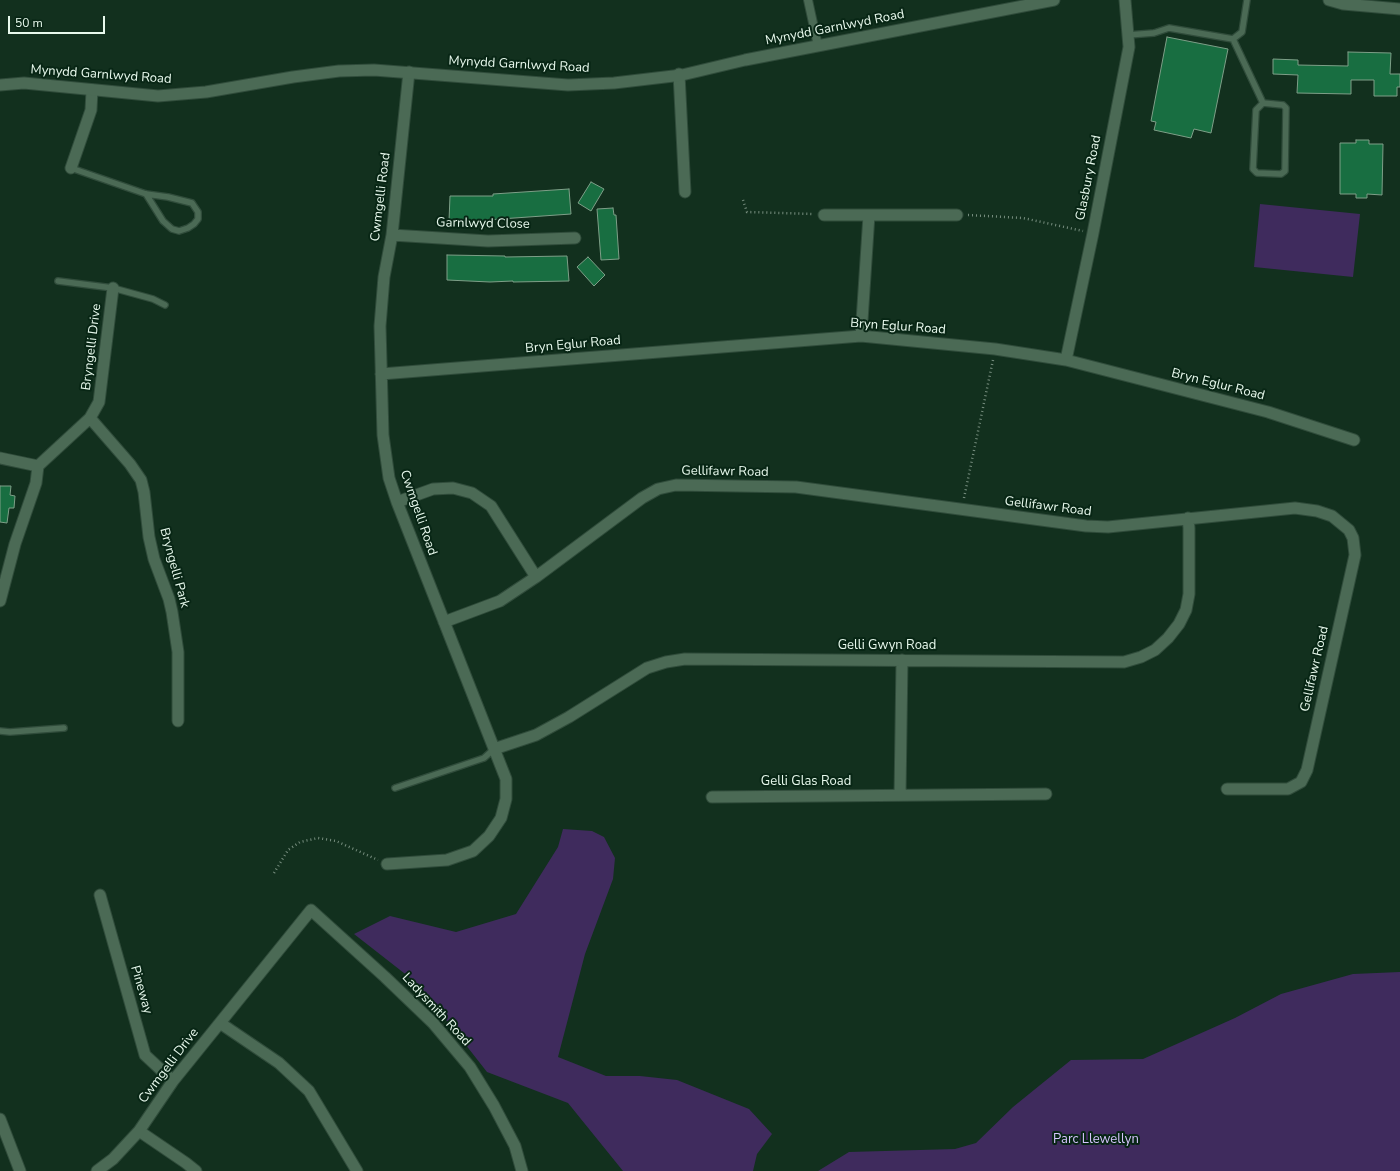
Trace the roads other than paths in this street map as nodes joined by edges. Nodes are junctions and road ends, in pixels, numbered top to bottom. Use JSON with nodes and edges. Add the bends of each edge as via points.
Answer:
{"nodes":[{"id":1,"x":808,"y":0,"type":"edge"},
{"id":2,"x":1054,"y":0,"type":"edge"},
{"id":3,"x":1126,"y":0,"type":"edge"},
{"id":4,"x":1247,"y":0,"type":"edge"},
{"id":5,"x":1329,"y":0,"type":"edge"},
{"id":6,"x":1397,"y":7,"type":"edge"},
{"id":7,"x":1128,"y":36,"type":"junction"},
{"id":8,"x":1234,"y":39,"type":"junction"},
{"id":9,"x":818,"y":46,"type":"junction"},
{"id":10,"x":409,"y":72,"type":"junction"},
{"id":11,"x":679,"y":74,"type":"junction"},
{"id":12,"x":0,"y":85,"type":"edge"},
{"id":13,"x":92,"y":90,"type":"junction"},
{"id":14,"x":1263,"y":103,"type":"junction"},
{"id":15,"x":70,"y":168,"type":"joint"},
{"id":16,"x":685,"y":192,"type":"dead end"},
{"id":17,"x":146,"y":194,"type":"junction"},
{"id":18,"x":869,"y":214,"type":"junction"},
{"id":19,"x":824,"y":215,"type":"road end"},
{"id":20,"x":957,"y":215,"type":"road end"},
{"id":21,"x":392,"y":235,"type":"junction"},
{"id":22,"x":575,"y":238,"type":"dead end"},
{"id":23,"x":58,"y":281,"type":"dead end"},
{"id":24,"x":114,"y":288,"type":"junction"},
{"id":25,"x":165,"y":305,"type":"dead end"},
{"id":26,"x":861,"y":336,"type":"junction"},
{"id":27,"x":1066,"y":360,"type":"junction"},
{"id":28,"x":381,"y":374,"type":"junction"},
{"id":29,"x":90,"y":418,"type":"junction"},
{"id":30,"x":1354,"y":440,"type":"dead end"},
{"id":31,"x":0,"y":458,"type":"edge"},
{"id":32,"x":38,"y":466,"type":"junction"},
{"id":33,"x":397,"y":502,"type":"junction"},
{"id":34,"x":1188,"y":518,"type":"junction"},
{"id":35,"x":536,"y":577,"type":"junction"},
{"id":36,"x":0,"y":601,"type":"edge"},
{"id":37,"x":444,"y":622,"type":"junction"},
{"id":38,"x":902,"y":660,"type":"junction"},
{"id":39,"x":178,"y":721,"type":"dead end"},
{"id":40,"x":64,"y":728,"type":"dead end"},
{"id":41,"x":0,"y":731,"type":"edge"},
{"id":42,"x":494,"y":749,"type":"junction"},
{"id":43,"x":395,"y":788,"type":"dead end"},
{"id":44,"x":1227,"y":790,"type":"dead end"},
{"id":45,"x":1046,"y":794,"type":"dead end"},
{"id":46,"x":900,"y":795,"type":"junction"},
{"id":47,"x":712,"y":797,"type":"dead end"},
{"id":48,"x":387,"y":864,"type":"road end"},
{"id":49,"x":100,"y":896,"type":"dead end"},
{"id":50,"x":311,"y":910,"type":"joint"},
{"id":51,"x":220,"y":1023,"type":"junction"},
{"id":52,"x":173,"y":1081,"type":"junction"},
{"id":53,"x":0,"y":1119,"type":"edge"},
{"id":54,"x":139,"y":1131,"type":"junction"},
{"id":55,"x":20,"y":1171,"type":"edge"},
{"id":56,"x":97,"y":1171,"type":"edge"},
{"id":57,"x":196,"y":1171,"type":"edge"},
{"id":58,"x":357,"y":1171,"type":"edge"},
{"id":59,"x":522,"y":1171,"type":"edge"}],
"edges":[{"from":1,"to":9,"type":"street"},
{"from":2,"to":9,"type":"street","name":"Mynydd Garnlwyd Road"},
{"from":3,"to":7,"type":"street","name":"Glasbury Road"},
{"from":4,"to":8,"type":"lane","via":[[1242,32]]},
{"from":5,"to":6,"type":"street","via":[[1343,4]]},
{"from":7,"to":8,"type":"lane","via":[[1154,33],[1169,28]]},
{"from":7,"to":27,"type":"street","name":"Glasbury Road","via":[[1129,47]]},
{"from":8,"to":14,"type":"lane"},
{"from":9,"to":11,"type":"street","name":"Mynydd Garnlwyd Road"},
{"from":10,"to":11,"type":"street","name":"Mynydd Garnlwyd Road","via":[[568,85],[614,83]]},
{"from":10,"to":13,"type":"street","name":"Mynydd Garnlwyd Road","via":[[339,71],[206,92],[158,96]]},
{"from":10,"to":21,"type":"street","name":"Cwmgelli Road"},
{"from":11,"to":16,"type":"street"},
{"from":12,"to":13,"type":"street","name":"Mynydd Garnlwyd Road","via":[[24,84]]},
{"from":13,"to":15,"type":"street","via":[[91,110]]},
{"from":14,"to":14,"type":"lane","via":[[1283,105],[1286,108],[1285,171],[1281,174],[1257,173],[1253,169],[1256,110]]},
{"from":15,"to":17,"type":"lane"},
{"from":17,"to":17,"type":"lane","via":[[192,203],[198,212],[198,219],[188,228],[179,231],[172,229],[163,221]]},
{"from":18,"to":19,"type":"street"},
{"from":18,"to":20,"type":"street"},
{"from":18,"to":26,"type":"street"},
{"from":21,"to":22,"type":"street","name":"Garnlwyd Close","via":[[488,241]]},
{"from":21,"to":28,"type":"street","name":"Cwmgelli Road","via":[[384,278],[380,326]]},
{"from":23,"to":24,"type":"lane"},
{"from":24,"to":25,"type":"lane"},
{"from":24,"to":29,"type":"street","name":"Bryngelli Drive","via":[[99,402]]},
{"from":26,"to":27,"type":"street","name":"Bryn Eglur Road","via":[[995,349]]},
{"from":26,"to":28,"type":"street","name":"Bryn Eglur Road"},
{"from":27,"to":30,"type":"street","name":"Bryn Eglur Road","via":[[1268,412]]},
{"from":28,"to":33,"type":"street","name":"Cwmgelli Road","via":[[383,435],[389,478]]},
{"from":29,"to":32,"type":"street","name":"Bryngelli Drive"},
{"from":29,"to":39,"type":"street","name":"Bryngelli Park","via":[[130,464],[144,492],[154,560],[169,599],[174,625],[178,652]]},
{"from":31,"to":32,"type":"street"},
{"from":32,"to":36,"type":"street","via":[[36,483],[15,544]]},
{"from":33,"to":35,"type":"street","via":[[433,490],[453,488],[472,493],[491,506]]},
{"from":33,"to":37,"type":"street","name":"Cwmgelli Road"},
{"from":34,"to":35,"type":"street","name":"Gellifawr Road","via":[[1108,527],[1086,526],[796,487],[676,485],[658,489],[642,498]]},
{"from":34,"to":38,"type":"street","name":"Gelli Gwyn Road","via":[[1189,594],[1186,610],[1168,638],[1155,650],[1141,657],[1124,662]]},
{"from":34,"to":44,"type":"street","name":"Gellifawr Road","via":[[1295,508],[1317,511],[1332,516],[1349,530],[1355,555],[1307,770],[1301,782],[1288,789]]},
{"from":35,"to":37,"type":"street","name":"Gellifawr Road","via":[[500,601]]},
{"from":37,"to":42,"type":"street","name":"Cwmgelli Road"},
{"from":38,"to":42,"type":"street","name":"Gelli Gwyn Road","via":[[685,659],[666,662],[647,668],[570,717],[536,735]]},
{"from":38,"to":46,"type":"street"},
{"from":40,"to":41,"type":"lane"},
{"from":42,"to":43,"type":"lane","via":[[484,758]]},
{"from":42,"to":48,"type":"street","name":"Cwmgelli Road","via":[[506,779],[506,798],[501,818],[489,836],[473,851],[447,860]]},
{"from":45,"to":46,"type":"street","name":"Gelli Glas Road"},
{"from":46,"to":47,"type":"street","name":"Gelli Glas Road"},
{"from":49,"to":52,"type":"street","name":"Pineway","via":[[145,1055]]},
{"from":50,"to":51,"type":"street","name":"Cwmgelli Drive"},
{"from":50,"to":59,"type":"street","name":"Ladysmith Road","via":[[433,1023],[470,1067],[515,1146]]},
{"from":51,"to":52,"type":"street","name":"Cwmgelli Drive"},
{"from":51,"to":58,"type":"street","via":[[279,1063],[309,1091]]},
{"from":52,"to":54,"type":"street","name":"Cwmgelli Drive"},
{"from":53,"to":55,"type":"street"},
{"from":54,"to":56,"type":"street","name":"Cwmgelli Drive","via":[[113,1159]]},
{"from":54,"to":57,"type":"street"}]}
